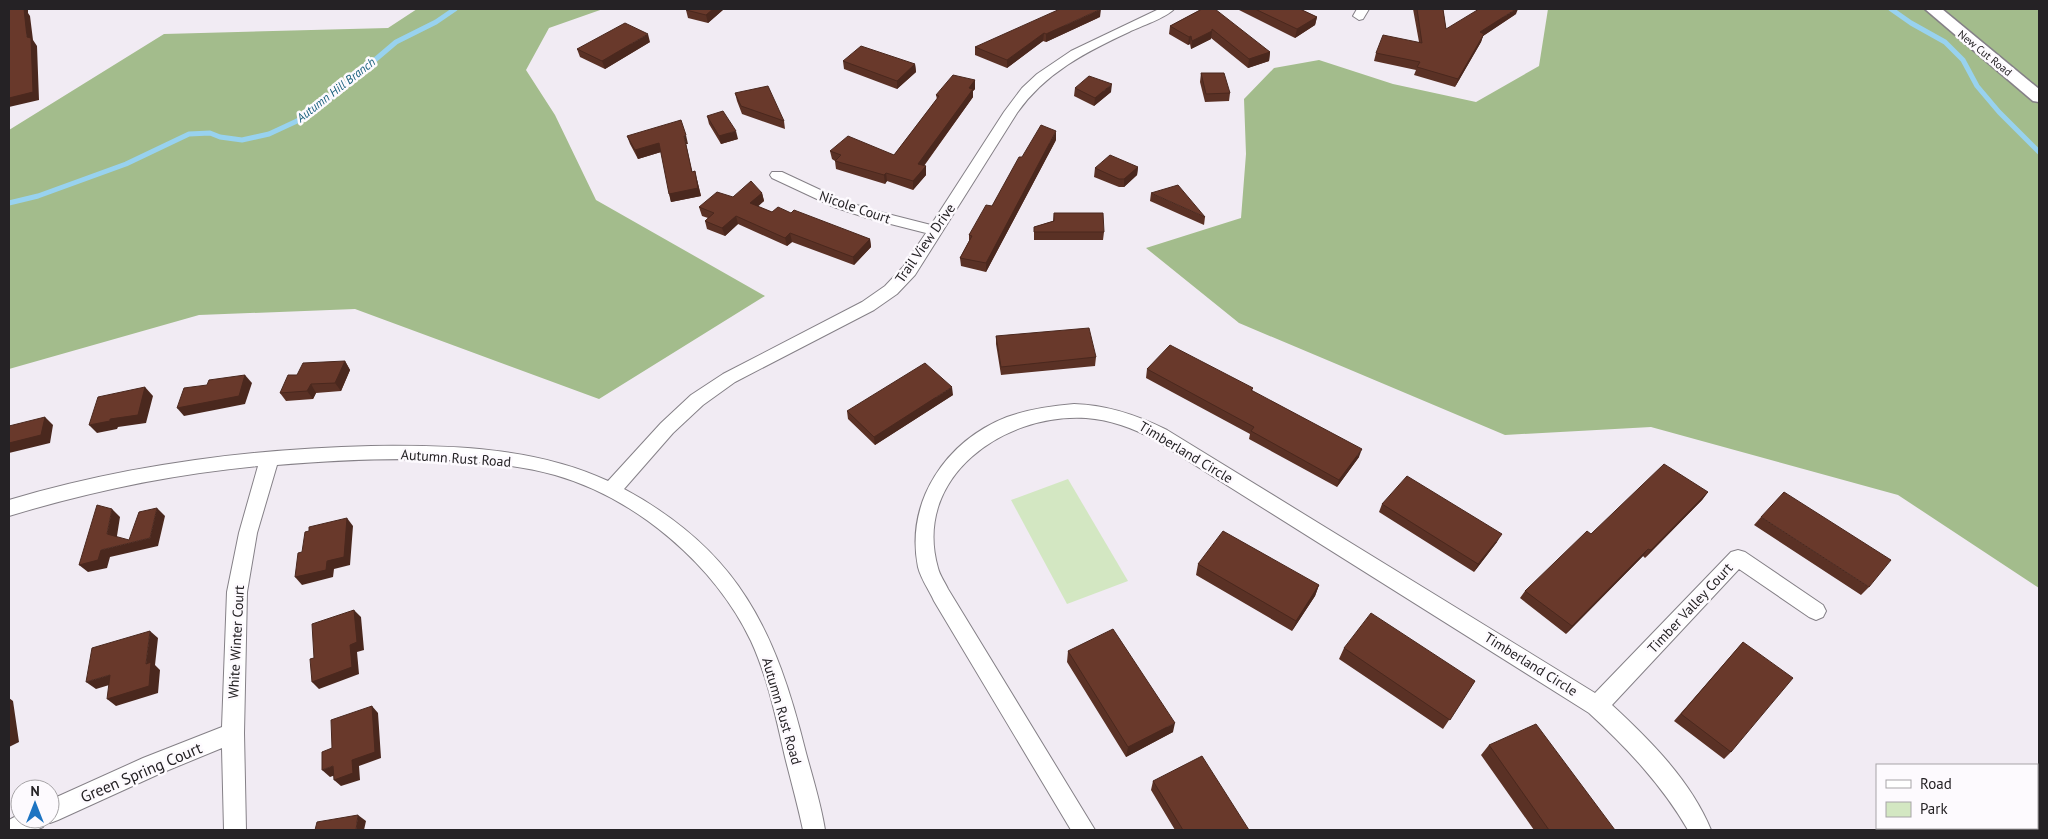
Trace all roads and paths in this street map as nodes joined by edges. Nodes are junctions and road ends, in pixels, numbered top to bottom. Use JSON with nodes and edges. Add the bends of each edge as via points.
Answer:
{"nodes":[{"id":1,"x":1168,"y":9,"type":"edge"},
{"id":2,"x":1933,"y":9,"type":"edge"},
{"id":3,"x":2039,"y":97,"type":"edge"},
{"id":4,"x":777,"y":174,"type":"dead end"},
{"id":5,"x":936,"y":230,"type":"junction"},
{"id":6,"x":270,"y":457,"type":"junction"},
{"id":7,"x":611,"y":491,"type":"junction"},
{"id":8,"x":9,"y":508,"type":"edge"},
{"id":9,"x":1816,"y":611,"type":"dead end"},
{"id":10,"x":1598,"y":706,"type":"junction"},
{"id":11,"x":233,"y":733,"type":"junction"},
{"id":12,"x":60,"y":807,"type":"edge"},
{"id":13,"x":235,"y":830,"type":"edge"},
{"id":14,"x":814,"y":830,"type":"edge"},
{"id":15,"x":1084,"y":830,"type":"edge"},
{"id":16,"x":1700,"y":830,"type":"edge"}],
"edges":[{"from":1,"to":5,"type":"street","name":"Trail View Drive","via":[[1075,56],[1027,91],[1010,112]]},
{"from":2,"to":3,"type":"street","name":"New Cut Road"},
{"from":4,"to":5,"type":"street","name":"Nicole Court","via":[[839,204]]},
{"from":5,"to":7,"type":"street","name":"Trail View Drive","via":[[909,271],[891,290],[868,306],[729,378],[697,400],[667,428]]},
{"from":6,"to":7,"type":"street","name":"Autumn Rust Road","via":[[411,453],[493,457],[556,469]]},
{"from":6,"to":8,"type":"street","name":"Autumn Rust Road","via":[[194,466],[108,482]]},
{"from":6,"to":11,"type":"street","name":"White Winter Court","via":[[248,533],[237,592]]},
{"from":7,"to":14,"type":"street","name":"Autumn Rust Road","via":[[657,518],[699,551],[736,598],[763,645],[782,697]]},
{"from":9,"to":10,"type":"street","name":"Timber Valley Court","via":[[1738,558]]},
{"from":10,"to":15,"type":"street","name":"Timberland Circle","via":[[1133,420],[1104,413],[1073,411],[1040,415],[1009,423],[980,437],[956,459],[938,482],[927,510],[924,539],[928,569],[941,595]]},
{"from":10,"to":16,"type":"street","name":"Timberland Circle","via":[[1636,740],[1663,772]]},
{"from":11,"to":12,"type":"street","name":"Green Spring Court"},
{"from":11,"to":13,"type":"street","name":"White Winter Court"}]}
